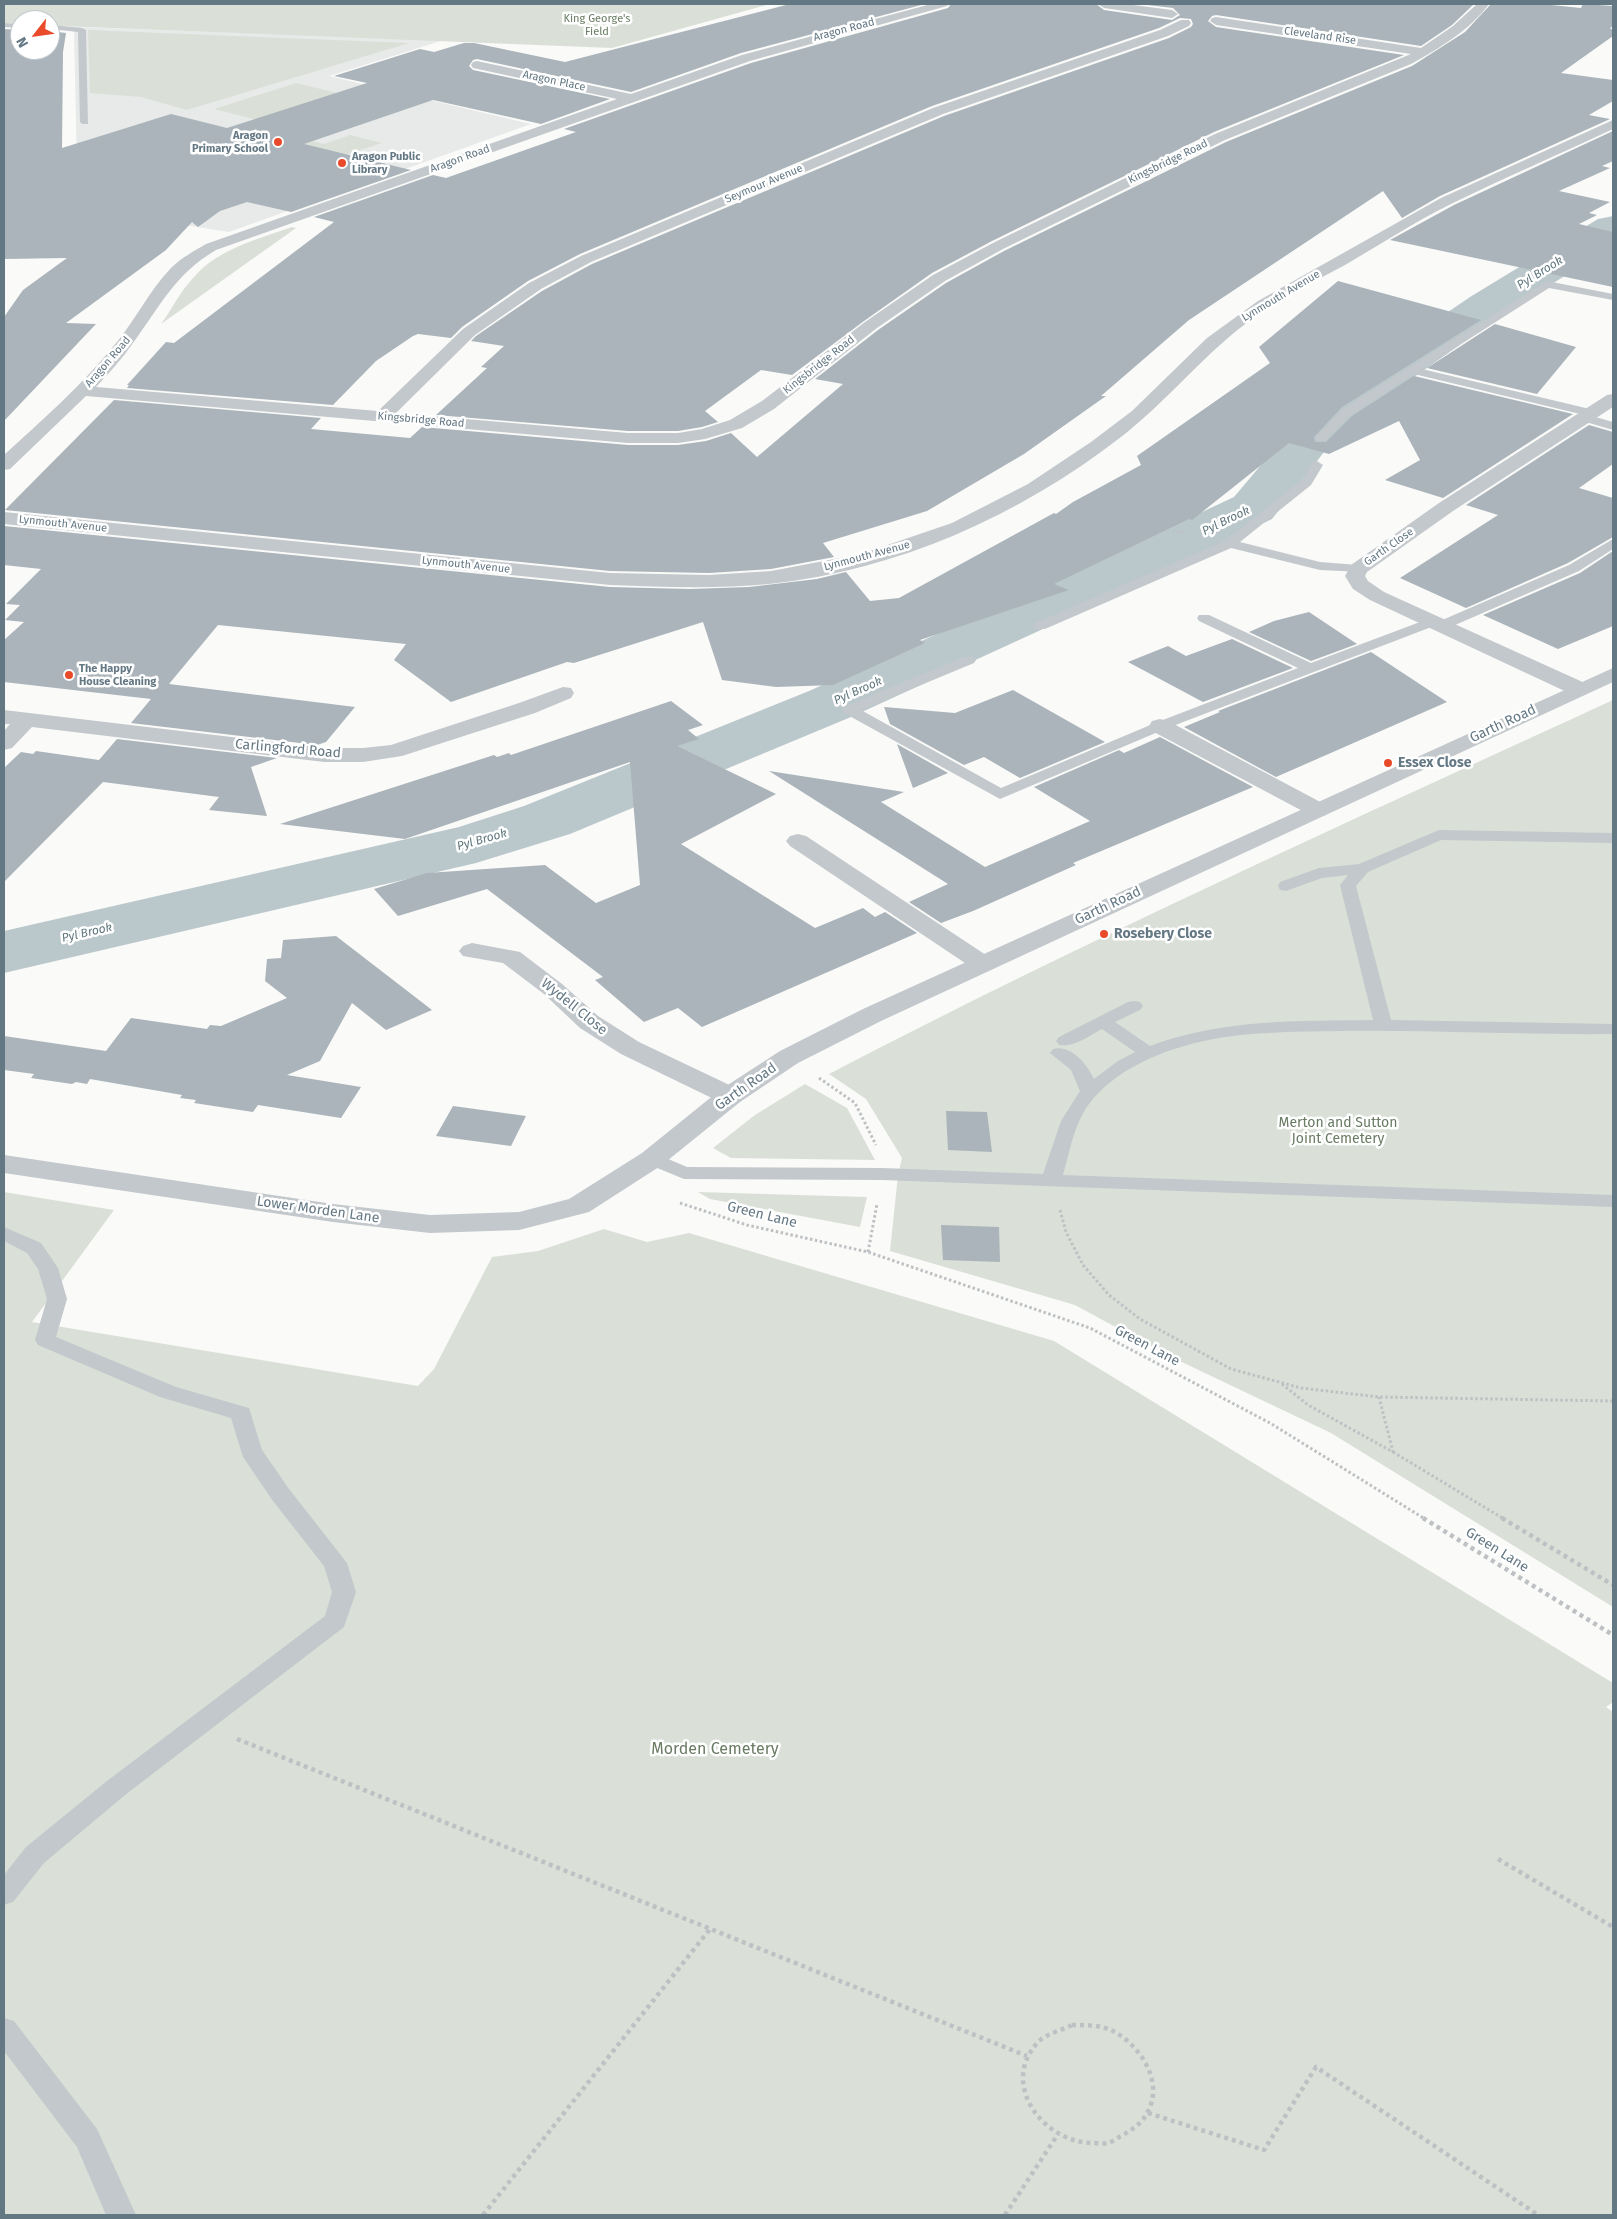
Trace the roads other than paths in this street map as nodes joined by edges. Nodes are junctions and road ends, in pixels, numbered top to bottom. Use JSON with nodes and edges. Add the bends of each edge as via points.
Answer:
{"nodes":[{"id":1,"x":943,"y":4,"type":"edge"},
{"id":2,"x":1104,"y":4,"type":"edge"},
{"id":3,"x":1483,"y":4,"type":"edge"},
{"id":4,"x":1188,"y":17,"type":"junction"},
{"id":5,"x":1207,"y":20,"type":"joint"},
{"id":6,"x":60,"y":28,"type":"edge"},
{"id":7,"x":1424,"y":52,"type":"junction"},
{"id":8,"x":477,"y":65,"type":"dead end"},
{"id":9,"x":631,"y":98,"type":"junction"},
{"id":10,"x":85,"y":122,"type":"dead end"},
{"id":11,"x":1613,"y":124,"type":"edge"},
{"id":12,"x":1613,"y":298,"type":"edge"},
{"id":13,"x":1412,"y":370,"type":"junction"},
{"id":14,"x":83,"y":391,"type":"junction"},
{"id":15,"x":1613,"y":399,"type":"edge"},
{"id":16,"x":1586,"y":415,"type":"junction"},
{"id":17,"x":383,"y":416,"type":"junction"},
{"id":18,"x":1613,"y":426,"type":"edge"},
{"id":19,"x":1321,"y":438,"type":"dead end"},
{"id":20,"x":4,"y":465,"type":"edge"},
{"id":21,"x":1318,"y":465,"type":"dead end"},
{"id":22,"x":4,"y":518,"type":"edge"},
{"id":23,"x":1613,"y":543,"type":"edge"},
{"id":24,"x":1230,"y":544,"type":"junction"},
{"id":25,"x":1358,"y":568,"type":"junction"},
{"id":26,"x":1204,"y":618,"type":"dead end"},
{"id":27,"x":1437,"y":624,"type":"junction"},
{"id":28,"x":1040,"y":626,"type":"dead end"},
{"id":29,"x":969,"y":660,"type":"dead end"},
{"id":30,"x":1311,"y":669,"type":"junction"},
{"id":31,"x":1613,"y":674,"type":"edge"},
{"id":32,"x":1579,"y":689,"type":"junction"},
{"id":33,"x":563,"y":693,"type":"dead end"},
{"id":34,"x":4,"y":717,"type":"edge"},
{"id":35,"x":27,"y":720,"type":"junction"},
{"id":36,"x":1160,"y":726,"type":"junction"},
{"id":37,"x":4,"y":743,"type":"edge"},
{"id":38,"x":1318,"y":810,"type":"junction"},
{"id":39,"x":1613,"y":838,"type":"edge"},
{"id":40,"x":798,"y":841,"type":"dead end"},
{"id":41,"x":1362,"y":869,"type":"junction"},
{"id":42,"x":1286,"y":886,"type":"dead end"},
{"id":43,"x":472,"y":951,"type":"dead end"},
{"id":44,"x":983,"y":964,"type":"junction"},
{"id":45,"x":1134,"y":1006,"type":"dead end"},
{"id":46,"x":1103,"y":1022,"type":"junction"},
{"id":47,"x":1383,"y":1026,"type":"junction"},
{"id":48,"x":1613,"y":1029,"type":"edge"},
{"id":49,"x":1147,"y":1052,"type":"junction"},
{"id":50,"x":1090,"y":1092,"type":"junction"},
{"id":51,"x":730,"y":1096,"type":"junction"},
{"id":52,"x":652,"y":1159,"type":"junction"},
{"id":53,"x":4,"y":1164,"type":"edge"},
{"id":54,"x":625,"y":1177,"type":"joint"},
{"id":55,"x":1051,"y":1180,"type":"junction"},
{"id":56,"x":1613,"y":1201,"type":"edge"},
{"id":57,"x":4,"y":1233,"type":"edge"},
{"id":58,"x":4,"y":1894,"type":"edge"},
{"id":59,"x":4,"y":2030,"type":"edge"},
{"id":60,"x":121,"y":2215,"type":"edge"}],
"edges":[{"from":1,"to":9,"type":"street","name":"Aragon Road","via":[[746,58]]},
{"from":2,"to":4,"type":"street","via":[[1172,14],[1169,18]]},
{"from":3,"to":7,"type":"street","name":"Kingsbridge Road"},
{"from":4,"to":5,"type":"street","name":"Seymour Avenue"},
{"from":4,"to":17,"type":"street","name":"Seymour Avenue","via":[[1148,39],[938,111],[586,259],[536,286],[469,332]]},
{"from":5,"to":7,"type":"street","name":"Cleveland Rise"},
{"from":6,"to":10,"type":"lane","via":[[82,30]]},
{"from":7,"to":17,"type":"street","name":"Kingsbridge Road","via":[[1220,137],[998,246],[947,274],[871,325],[768,405],[722,430],[678,438],[628,438]]},
{"from":8,"to":9,"type":"street","name":"Aragon Place"},
{"from":9,"to":14,"type":"street","name":"Aragon Road","via":[[211,247],[176,272],[132,335]]},
{"from":11,"to":22,"type":"street","name":"Lynmouth Avenue","via":[[1446,201],[1264,304],[1208,346],[1140,414],[1112,436],[1015,499],[946,532],[841,564],[802,573],[743,580],[675,582],[610,579]]},
{"from":12,"to":13,"type":"lane","via":[[1547,284]]},
{"from":13,"to":16,"type":"lane"},
{"from":13,"to":19,"type":"lane","via":[[1347,412]]},
{"from":14,"to":17,"type":"street","name":"Kingsbridge Road"},
{"from":14,"to":20,"type":"street","name":"Aragon Road"},
{"from":15,"to":16,"type":"street","name":"Garth Close"},
{"from":16,"to":18,"type":"lane"},
{"from":16,"to":25,"type":"street","name":"Garth Close"},
{"from":21,"to":24,"type":"lane","via":[[1307,482]]},
{"from":23,"to":27,"type":"lane","via":[[1574,568]]},
{"from":24,"to":25,"type":"lane","via":[[1320,566]]},
{"from":24,"to":28,"type":"lane"},
{"from":25,"to":27,"type":"street","name":"Garth Close","via":[[1355,576],[1360,585]]},
{"from":26,"to":30,"type":"lane"},
{"from":27,"to":30,"type":"lane"},
{"from":27,"to":32,"type":"street","name":"Garth Close"},
{"from":29,"to":36,"type":"lane","via":[[849,710],[1000,794]]},
{"from":30,"to":36,"type":"lane"},
{"from":31,"to":32,"type":"street","name":"Garth Road"},
{"from":32,"to":38,"type":"street","name":"Garth Road"},
{"from":33,"to":35,"type":"street","name":"Carlingford Road","via":[[527,708],[394,751],[362,755],[324,755]]},
{"from":34,"to":35,"type":"street","name":"Carlingford Road"},
{"from":35,"to":37,"type":"street"},
{"from":36,"to":38,"type":"street"},
{"from":38,"to":44,"type":"street","name":"Garth Road"},
{"from":39,"to":41,"type":"lane","via":[[1439,835]]},
{"from":40,"to":44,"type":"street"},
{"from":41,"to":42,"type":"lane","via":[[1319,874]]},
{"from":41,"to":47,"type":"lane","via":[[1348,884]]},
{"from":43,"to":51,"type":"street","name":"Wydell Close","via":[[511,957],[589,1022],[621,1043]]},
{"from":44,"to":51,"type":"street","name":"Garth Road","via":[[789,1057]]},
{"from":45,"to":46,"type":"lane"},
{"from":46,"to":49,"type":"lane"},
{"from":46,"to":50,"type":"lane","via":[[1062,1047],[1079,1067]]},
{"from":47,"to":48,"type":"lane"},
{"from":47,"to":49,"type":"lane","via":[[1244,1029],[1186,1040]]},
{"from":49,"to":50,"type":"lane"},
{"from":50,"to":55,"type":"lane","via":[[1069,1122]]},
{"from":51,"to":52,"type":"street","name":"Garth Road"},
{"from":52,"to":54,"type":"street","name":"Garth Road"},
{"from":52,"to":55,"type":"lane","via":[[684,1173],[882,1174]]},
{"from":53,"to":54,"type":"street","name":"Lower Morden Lane","via":[[333,1213],[430,1224],[519,1221],[579,1206]]},
{"from":55,"to":56,"type":"lane"},
{"from":57,"to":58,"type":"lane","via":[[34,1248],[48,1268],[57,1299],[45,1340],[168,1392],[241,1413],[252,1452],[281,1495],[335,1563],[344,1592],[336,1621],[116,1788],[35,1854]]},
{"from":59,"to":60,"type":"lane","via":[[86,2138]]}]}
